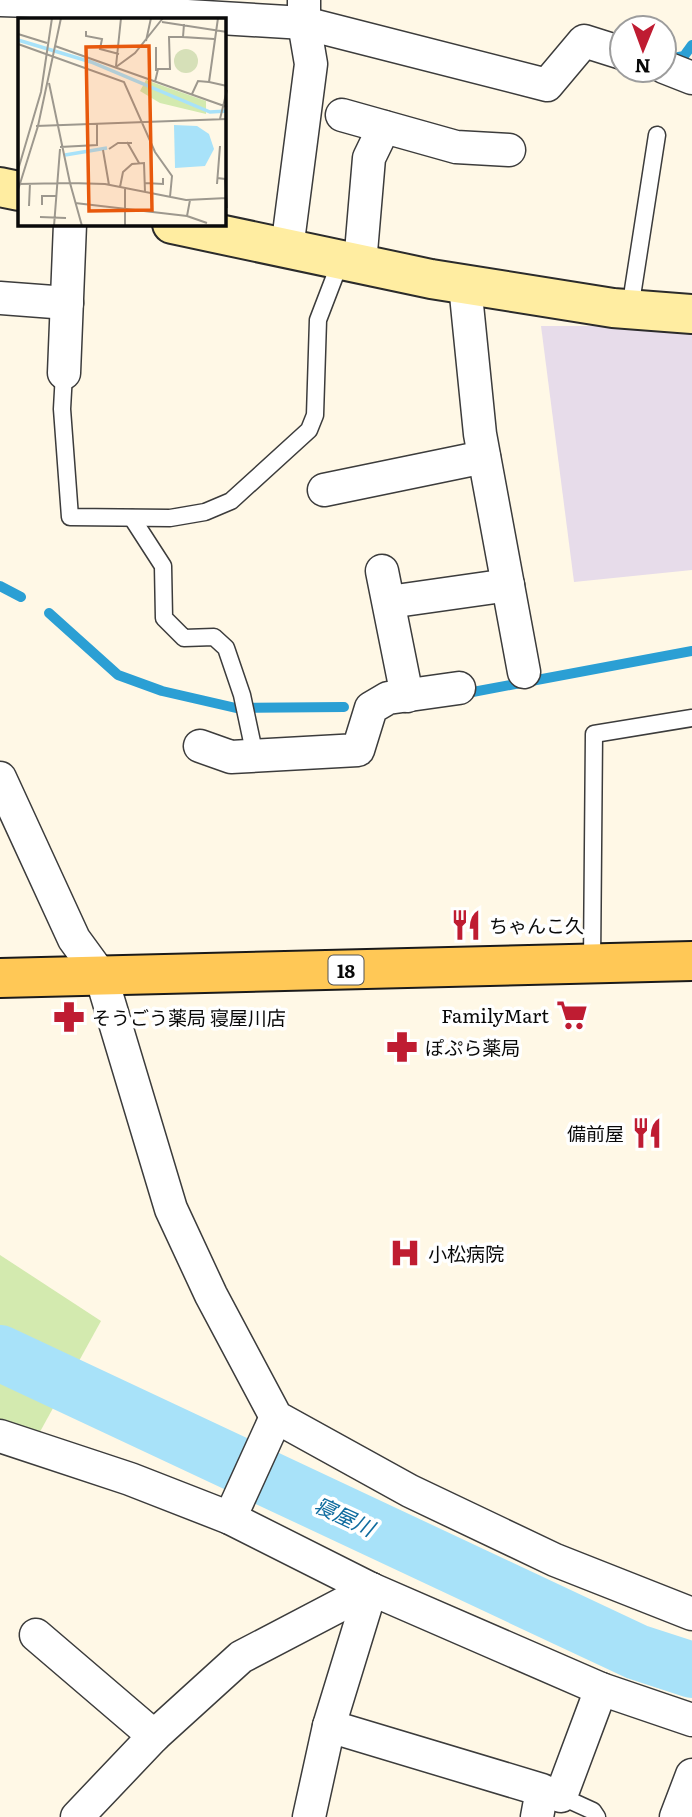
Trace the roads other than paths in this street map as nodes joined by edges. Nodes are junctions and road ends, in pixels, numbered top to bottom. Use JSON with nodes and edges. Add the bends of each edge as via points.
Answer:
{"nodes":[{"id":1,"x":20,"y":0,"type":"edge"},
{"id":2,"x":304,"y":11,"type":"edge"},
{"id":3,"x":608,"y":49,"type":"edge"},
{"id":4,"x":342,"y":116,"type":"dead end"},
{"id":5,"x":384,"y":127,"type":"junction"},
{"id":6,"x":657,"y":135,"type":"dead end"},
{"id":7,"x":509,"y":150,"type":"dead end"},
{"id":8,"x":0,"y":187,"type":"edge"},
{"id":9,"x":18,"y":191,"type":"edge"},
{"id":10,"x":70,"y":226,"type":"edge"},
{"id":11,"x":181,"y":226,"type":"edge"},
{"id":12,"x":287,"y":249,"type":"junction"},
{"id":13,"x":351,"y":262,"type":"junction"},
{"id":14,"x":465,"y":285,"type":"junction"},
{"id":15,"x":0,"y":298,"type":"edge"},
{"id":16,"x":66,"y":303,"type":"junction"},
{"id":17,"x":630,"y":309,"type":"junction"},
{"id":18,"x":692,"y":314,"type":"edge"},
{"id":19,"x":64,"y":373,"type":"joint"},
{"id":20,"x":484,"y":457,"type":"junction"},
{"id":21,"x":324,"y":490,"type":"dead end"},
{"id":22,"x":132,"y":518,"type":"junction"},
{"id":23,"x":382,"y":570,"type":"dead end"},
{"id":24,"x":508,"y":585,"type":"junction"},
{"id":25,"x":389,"y":602,"type":"junction"},
{"id":26,"x":524,"y":672,"type":"dead end"},
{"id":27,"x":459,"y":688,"type":"dead end"},
{"id":28,"x":407,"y":696,"type":"junction"},
{"id":29,"x":692,"y":719,"type":"edge"},
{"id":30,"x":200,"y":746,"type":"dead end"},
{"id":31,"x":255,"y":756,"type":"junction"},
{"id":32,"x":0,"y":778,"type":"edge"},
{"id":33,"x":692,"y":961,"type":"edge"},
{"id":34,"x":592,"y":963,"type":"junction"},
{"id":35,"x":101,"y":976,"type":"junction"},
{"id":36,"x":0,"y":978,"type":"edge"},
{"id":37,"x":276,"y":1417,"type":"junction"},
{"id":38,"x":0,"y":1436,"type":"edge"},
{"id":39,"x":230,"y":1518,"type":"junction"},
{"id":40,"x":371,"y":1589,"type":"junction"},
{"id":41,"x":692,"y":1614,"type":"edge"},
{"id":42,"x":36,"y":1635,"type":"dead end"},
{"id":43,"x":601,"y":1689,"type":"junction"},
{"id":44,"x":692,"y":1720,"type":"edge"},
{"id":45,"x":329,"y":1726,"type":"junction"},
{"id":46,"x":154,"y":1736,"type":"junction"},
{"id":47,"x":692,"y":1775,"type":"edge"},
{"id":48,"x":547,"y":1801,"type":"edge"},
{"id":49,"x":77,"y":1817,"type":"edge"},
{"id":50,"x":309,"y":1817,"type":"edge"},
{"id":51,"x":597,"y":1817,"type":"edge"},
{"id":52,"x":676,"y":1817,"type":"edge"}],
"edges":[{"from":1,"to":2,"type":"street","via":[[88,10]]},
{"from":2,"to":3,"type":"street","via":[[547,85],[584,41]]},
{"from":2,"to":12,"type":"street","via":[[311,64]]},
{"from":4,"to":5,"type":"street"},
{"from":5,"to":7,"type":"street","via":[[457,147]]},
{"from":5,"to":13,"type":"street","via":[[369,158]]},
{"from":6,"to":17,"type":"lane"},
{"from":8,"to":9,"type":"street"},
{"from":10,"to":16,"type":"street"},
{"from":11,"to":12,"type":"street"},
{"from":12,"to":13,"type":"street"},
{"from":13,"to":14,"type":"street"},
{"from":13,"to":22,"type":"lane","via":[[318,320],[315,415],[309,430],[231,500],[205,512]]},
{"from":14,"to":17,"type":"street"},
{"from":14,"to":20,"type":"street"},
{"from":15,"to":16,"type":"street"},
{"from":16,"to":19,"type":"street"},
{"from":17,"to":18,"type":"street"},
{"from":19,"to":22,"type":"lane","via":[[70,517]]},
{"from":20,"to":21,"type":"street"},
{"from":20,"to":24,"type":"street"},
{"from":22,"to":31,"type":"lane","via":[[163,566],[164,618],[184,638],[214,637],[226,648]]},
{"from":23,"to":25,"type":"street"},
{"from":24,"to":25,"type":"street"},
{"from":24,"to":26,"type":"street"},
{"from":25,"to":28,"type":"street"},
{"from":27,"to":28,"type":"street"},
{"from":28,"to":31,"type":"street","via":[[388,698],[371,708],[358,750]]},
{"from":29,"to":34,"type":"lane","via":[[594,734]]},
{"from":30,"to":31,"type":"street","via":[[231,757]]},
{"from":32,"to":35,"type":"street","via":[[74,940]]},
{"from":33,"to":34,"type":"main road","number":"18"},
{"from":34,"to":35,"type":"main road","number":"18"},
{"from":35,"to":36,"type":"main road","number":"18"},
{"from":35,"to":37,"type":"street","via":[[171,1209]]},
{"from":37,"to":39,"type":"street"},
{"from":37,"to":41,"type":"street","via":[[410,1491],[555,1560]]},
{"from":38,"to":39,"type":"street"},
{"from":39,"to":40,"type":"street"},
{"from":40,"to":43,"type":"street"},
{"from":40,"to":45,"type":"street"},
{"from":40,"to":46,"type":"street","via":[[240,1657]]},
{"from":42,"to":46,"type":"street"},
{"from":43,"to":44,"type":"street"},
{"from":43,"to":48,"type":"street"},
{"from":45,"to":48,"type":"street"},
{"from":45,"to":50,"type":"street"},
{"from":46,"to":49,"type":"street"},
{"from":47,"to":52,"type":"street"},
{"from":48,"to":51,"type":"lane","via":[[593,1811]]}]}
